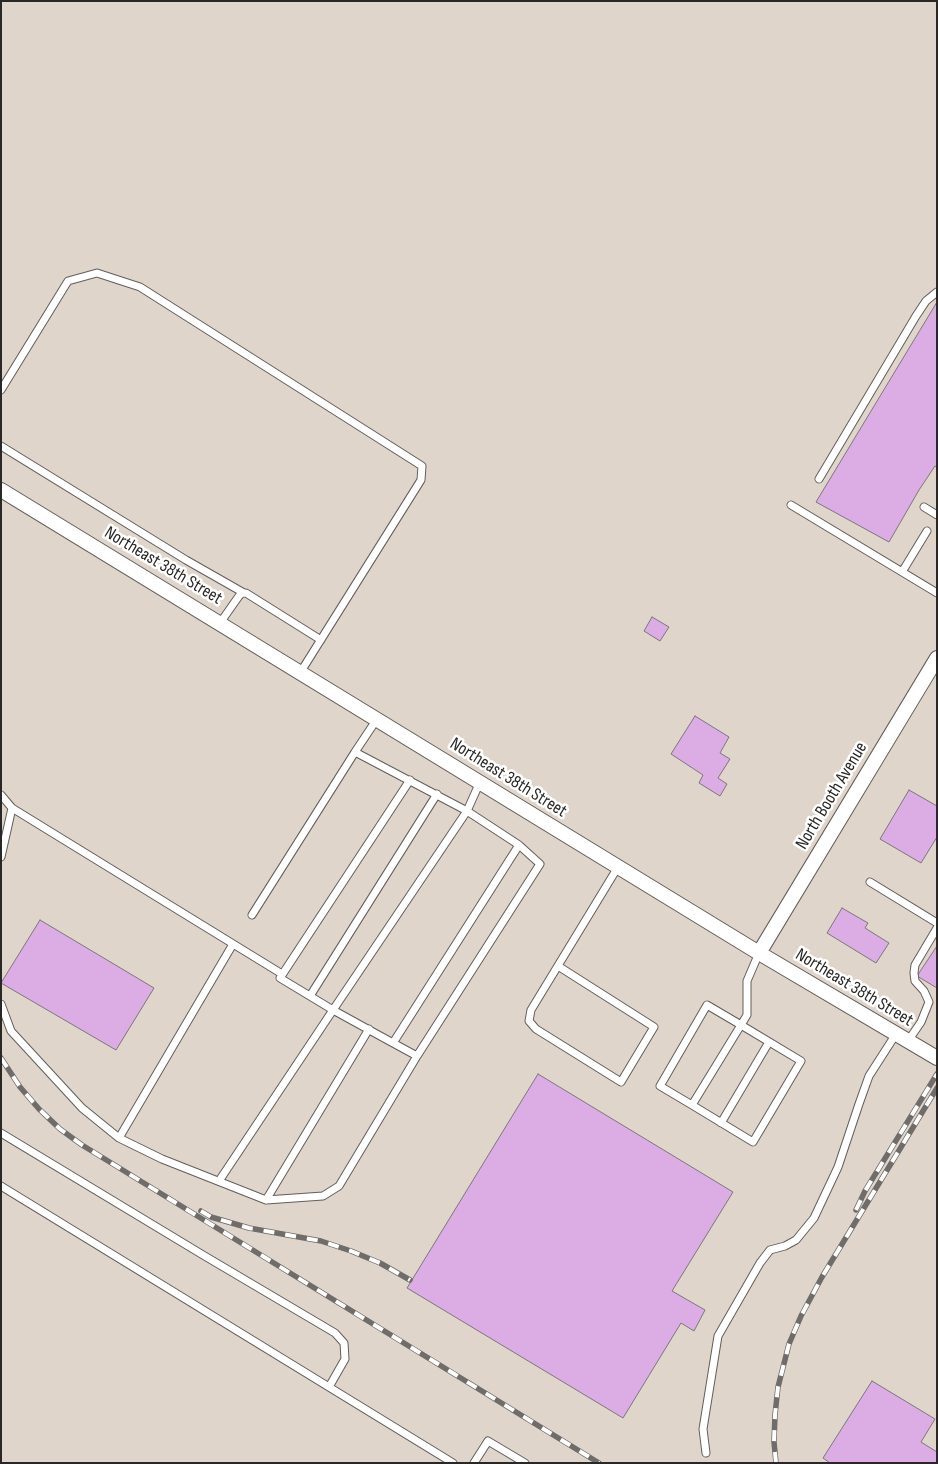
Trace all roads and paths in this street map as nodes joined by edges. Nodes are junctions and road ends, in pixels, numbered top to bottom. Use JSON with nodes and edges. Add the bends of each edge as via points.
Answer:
{"nodes":[{"id":1,"x":937,"y":292,"type":"edge"},
{"id":2,"x":1,"y":390,"type":"edge"},
{"id":3,"x":1,"y":446,"type":"edge"},
{"id":4,"x":819,"y":480,"type":"dead end"},
{"id":5,"x":1,"y":490,"type":"edge"},
{"id":6,"x":790,"y":504,"type":"dead end"},
{"id":7,"x":924,"y":507,"type":"dead end"},
{"id":8,"x":937,"y":515,"type":"edge"},
{"id":9,"x":927,"y":531,"type":"dead end"},
{"id":10,"x":902,"y":572,"type":"junction"},
{"id":11,"x":244,"y":593,"type":"junction"},
{"id":12,"x":937,"y":593,"type":"edge"},
{"id":13,"x":220,"y":623,"type":"junction"},
{"id":14,"x":321,"y":640,"type":"junction"},
{"id":15,"x":937,"y":658,"type":"edge"},
{"id":16,"x":300,"y":672,"type":"junction"},
{"id":17,"x":377,"y":720,"type":"junction"},
{"id":18,"x":356,"y":752,"type":"junction"},
{"id":19,"x":410,"y":780,"type":"junction"},
{"id":20,"x":480,"y":782,"type":"junction"},
{"id":21,"x":437,"y":794,"type":"junction"},
{"id":22,"x":1,"y":795,"type":"edge"},
{"id":23,"x":12,"y":808,"type":"junction"},
{"id":24,"x":467,"y":811,"type":"junction"},
{"id":25,"x":519,"y":845,"type":"junction"},
{"id":26,"x":1,"y":856,"type":"edge"},
{"id":27,"x":618,"y":867,"type":"junction"},
{"id":28,"x":870,"y":882,"type":"dead end"},
{"id":29,"x":252,"y":915,"type":"dead end"},
{"id":30,"x":937,"y":923,"type":"edge"},
{"id":31,"x":937,"y":928,"type":"edge"},
{"id":32,"x":233,"y":944,"type":"junction"},
{"id":33,"x":759,"y":954,"type":"junction"},
{"id":34,"x":558,"y":966,"type":"junction"},
{"id":35,"x":282,"y":974,"type":"junction"},
{"id":36,"x":310,"y":996,"type":"junction"},
{"id":37,"x":1,"y":1004,"type":"edge"},
{"id":38,"x":333,"y":1010,"type":"junction"},
{"id":39,"x":741,"y":1025,"type":"junction"},
{"id":40,"x":368,"y":1029,"type":"junction"},
{"id":41,"x":896,"y":1034,"type":"junction"},
{"id":42,"x":769,"y":1042,"type":"junction"},
{"id":43,"x":908,"y":1042,"type":"junction"},
{"id":44,"x":393,"y":1043,"type":"junction"},
{"id":45,"x":417,"y":1056,"type":"junction"},
{"id":46,"x":937,"y":1058,"type":"edge"},
{"id":47,"x":692,"y":1105,"type":"junction"},
{"id":48,"x":721,"y":1123,"type":"junction"},
{"id":49,"x":1,"y":1133,"type":"edge"},
{"id":50,"x":120,"y":1138,"type":"junction"},
{"id":51,"x":219,"y":1182,"type":"junction"},
{"id":52,"x":1,"y":1186,"type":"edge"},
{"id":53,"x":266,"y":1200,"type":"junction"},
{"id":54,"x":329,"y":1387,"type":"junction"},
{"id":55,"x":706,"y":1454,"type":"dead end"},
{"id":56,"x":453,"y":1463,"type":"edge"},
{"id":57,"x":474,"y":1463,"type":"edge"},
{"id":58,"x":525,"y":1463,"type":"edge"}],
"edges":[{"from":1,"to":4,"type":"lane","via":[[916,316]]},
{"from":2,"to":14,"type":"lane","via":[[68,281],[97,273],[140,287],[422,466],[422,480]]},
{"from":3,"to":11,"type":"lane"},
{"from":5,"to":13,"type":"street","name":"Northeast 38th Street"},
{"from":6,"to":10,"type":"lane"},
{"from":7,"to":8,"type":"lane"},
{"from":9,"to":10,"type":"lane"},
{"from":10,"to":12,"type":"lane"},
{"from":11,"to":13,"type":"lane"},
{"from":11,"to":14,"type":"lane"},
{"from":13,"to":16,"type":"street","name":"Northeast 38th Street"},
{"from":14,"to":16,"type":"lane"},
{"from":15,"to":33,"type":"street","name":"North Booth Avenue"},
{"from":16,"to":17,"type":"street","name":"Northeast 38th Street"},
{"from":17,"to":18,"type":"lane"},
{"from":17,"to":20,"type":"street","name":"Northeast 38th Street"},
{"from":18,"to":19,"type":"lane"},
{"from":18,"to":29,"type":"lane"},
{"from":19,"to":21,"type":"lane"},
{"from":19,"to":35,"type":"lane"},
{"from":20,"to":24,"type":"lane"},
{"from":20,"to":27,"type":"street","name":"Northeast 38th Street"},
{"from":21,"to":24,"type":"lane"},
{"from":21,"to":36,"type":"lane"},
{"from":22,"to":23,"type":"lane"},
{"from":23,"to":26,"type":"lane"},
{"from":23,"to":32,"type":"lane"},
{"from":24,"to":25,"type":"lane"},
{"from":24,"to":38,"type":"lane"},
{"from":25,"to":44,"type":"lane"},
{"from":25,"to":45,"type":"lane","via":[[540,864]]},
{"from":27,"to":33,"type":"street","name":"Northeast 38th Street"},
{"from":27,"to":34,"type":"lane"},
{"from":28,"to":30,"type":"lane"},
{"from":31,"to":43,"type":"lane","via":[[915,965],[916,981],[929,1002]]},
{"from":32,"to":35,"type":"lane"},
{"from":32,"to":50,"type":"lane"},
{"from":33,"to":39,"type":"lane","via":[[747,981],[747,1015]]},
{"from":33,"to":41,"type":"street","name":"Northeast 38th Street"},
{"from":34,"to":34,"type":"lane","via":[[531,1010],[530,1021],[536,1029],[621,1082],[654,1027]]},
{"from":35,"to":36,"type":"lane","via":[[280,978]]},
{"from":36,"to":38,"type":"lane"},
{"from":37,"to":50,"type":"lane","via":[[11,1031],[82,1108]]},
{"from":38,"to":40,"type":"lane"},
{"from":38,"to":51,"type":"lane"},
{"from":39,"to":42,"type":"lane"},
{"from":39,"to":47,"type":"lane"},
{"from":39,"to":47,"type":"lane","via":[[707,1006],[660,1086]]},
{"from":40,"to":44,"type":"lane"},
{"from":40,"to":53,"type":"lane"},
{"from":41,"to":43,"type":"street","name":"Northeast 38th Street"},
{"from":41,"to":55,"type":"lane","via":[[869,1076],[838,1167],[814,1218],[796,1240],[770,1250],[718,1336],[702,1429]]},
{"from":42,"to":48,"type":"lane"},
{"from":42,"to":48,"type":"lane","via":[[801,1061],[753,1142]]},
{"from":43,"to":46,"type":"street","name":"Northeast 38th Street"},
{"from":44,"to":45,"type":"lane"},
{"from":45,"to":53,"type":"lane","via":[[339,1186],[322,1196]]},
{"from":47,"to":48,"type":"lane"},
{"from":49,"to":54,"type":"lane","via":[[335,1333],[344,1343],[345,1359]]},
{"from":50,"to":51,"type":"lane"},
{"from":51,"to":53,"type":"lane"},
{"from":52,"to":54,"type":"lane"},
{"from":54,"to":56,"type":"lane"},
{"from":57,"to":58,"type":"lane","via":[[488,1441]]}]}
